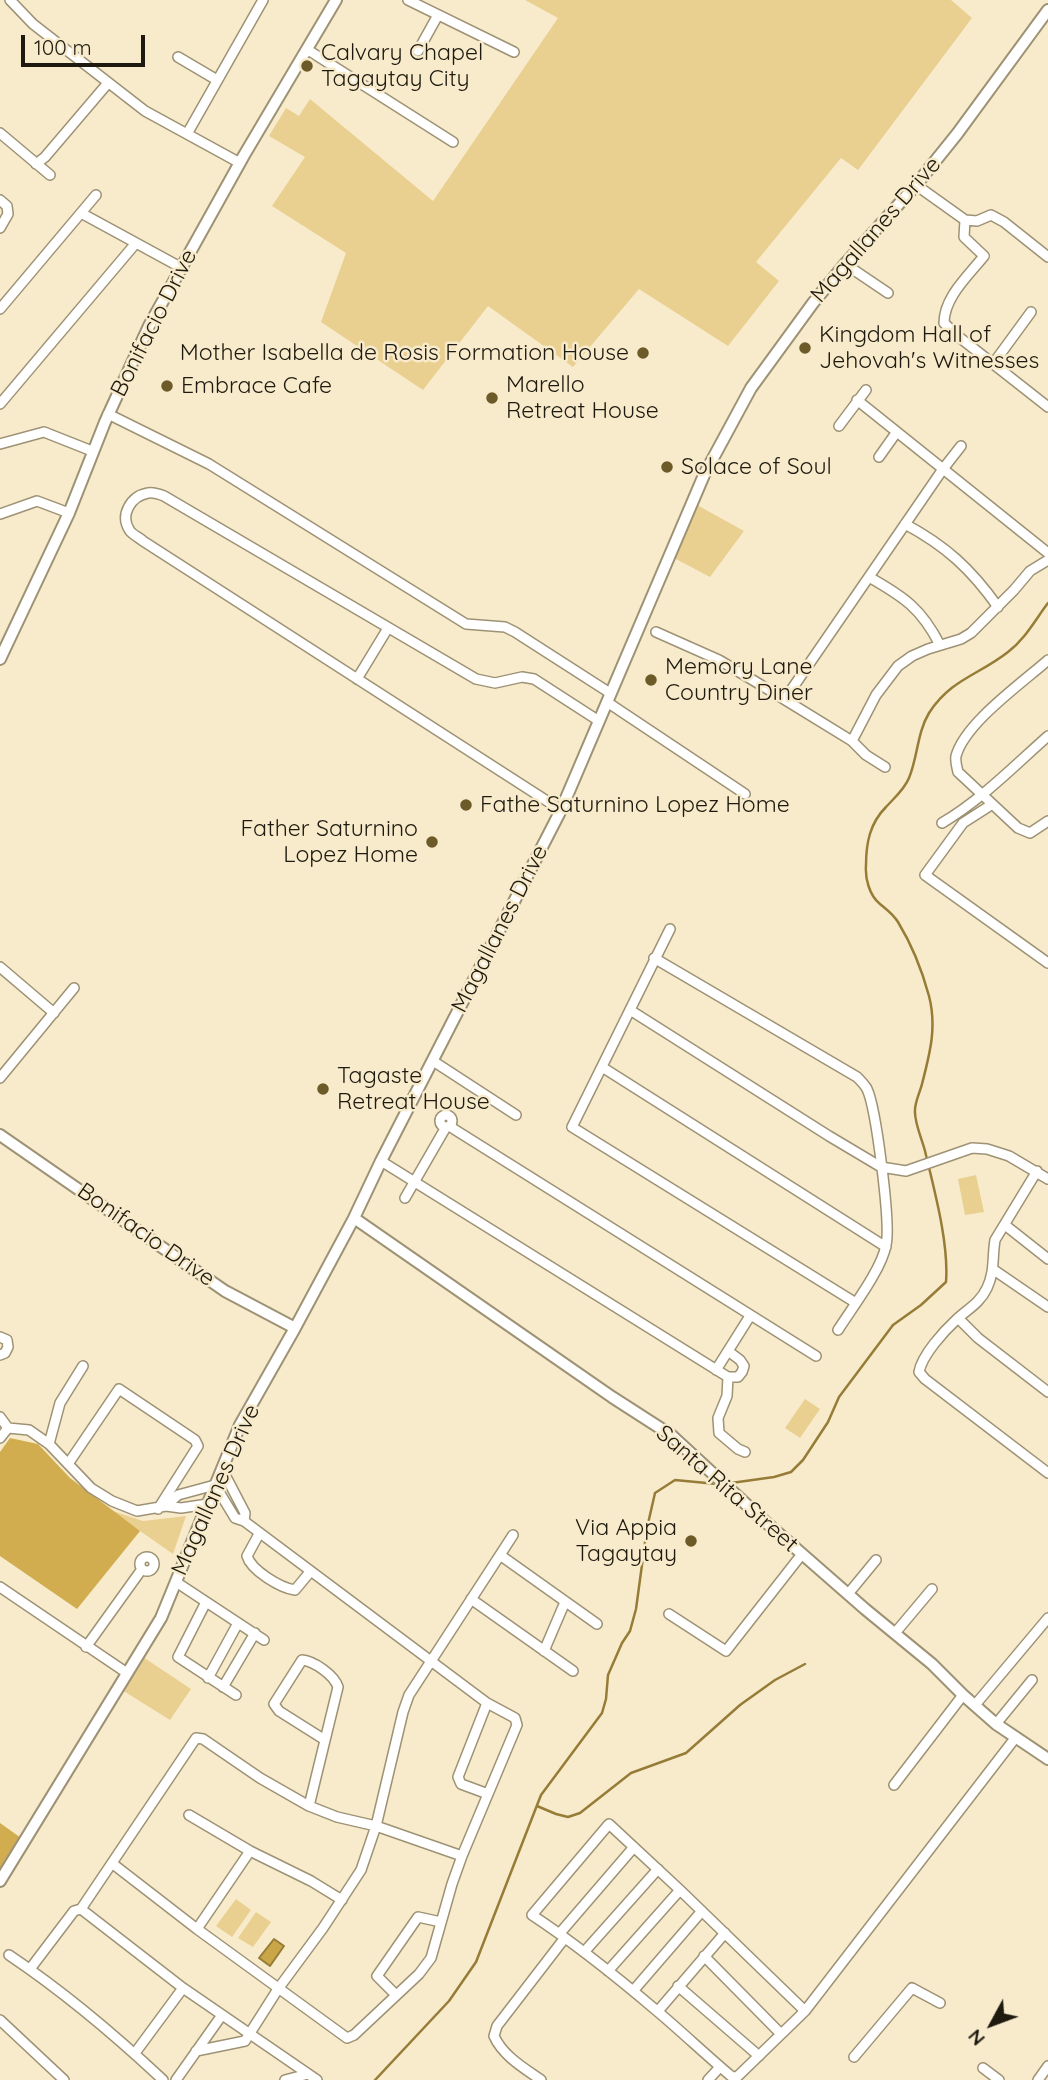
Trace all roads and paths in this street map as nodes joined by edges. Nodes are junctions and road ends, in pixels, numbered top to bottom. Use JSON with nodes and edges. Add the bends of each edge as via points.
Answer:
{"nodes":[{"id":1,"x":10,"y":0,"type":"edge"},
{"id":2,"x":262,"y":0,"type":"edge"},
{"id":3,"x":336,"y":0,"type":"edge"},
{"id":4,"x":408,"y":0,"type":"edge"},
{"id":5,"x":1048,"y":10,"type":"edge"},
{"id":6,"x":438,"y":15,"type":"junction"},
{"id":7,"x":308,"y":50,"type":"junction"},
{"id":8,"x":418,"y":51,"type":"dead end"},
{"id":9,"x":514,"y":52,"type":"dead end"},
{"id":10,"x":178,"y":57,"type":"dead end"},
{"id":11,"x":217,"y":80,"type":"junction"},
{"id":12,"x":108,"y":83,"type":"junction"},
{"id":13,"x":0,"y":133,"type":"edge"},
{"id":14,"x":187,"y":134,"type":"junction"},
{"id":15,"x":453,"y":142,"type":"dead end"},
{"id":16,"x":240,"y":163,"type":"junction"},
{"id":17,"x":36,"y":164,"type":"junction"},
{"id":18,"x":50,"y":175,"type":"dead end"},
{"id":19,"x":916,"y":185,"type":"junction"},
{"id":20,"x":96,"y":195,"type":"dead end"},
{"id":21,"x":4,"y":203,"type":"edge"},
{"id":22,"x":81,"y":213,"type":"junction"},
{"id":23,"x":965,"y":220,"type":"junction"},
{"id":24,"x":0,"y":228,"type":"edge"},
{"id":25,"x":136,"y":243,"type":"junction"},
{"id":26,"x":1048,"y":257,"type":"edge"},
{"id":27,"x":845,"y":264,"type":"junction"},
{"id":28,"x":182,"y":268,"type":"junction"},
{"id":29,"x":888,"y":293,"type":"dead end"},
{"id":30,"x":0,"y":309,"type":"edge"},
{"id":31,"x":1031,"y":312,"type":"dead end"},
{"id":32,"x":993,"y":364,"type":"junction"},
{"id":33,"x":866,"y":390,"type":"dead end"},
{"id":34,"x":857,"y":400,"type":"junction"},
{"id":35,"x":0,"y":404,"type":"edge"},
{"id":36,"x":1048,"y":407,"type":"edge"},
{"id":37,"x":108,"y":414,"type":"junction"},
{"id":38,"x":839,"y":426,"type":"dead end"},
{"id":39,"x":896,"y":433,"type":"junction"},
{"id":40,"x":0,"y":444,"type":"edge"},
{"id":41,"x":961,"y":446,"type":"dead end"},
{"id":42,"x":92,"y":451,"type":"junction"},
{"id":43,"x":879,"y":457,"type":"dead end"},
{"id":44,"x":943,"y":469,"type":"junction"},
{"id":45,"x":69,"y":513,"type":"junction"},
{"id":46,"x":0,"y":514,"type":"edge"},
{"id":47,"x":905,"y":524,"type":"junction"},
{"id":48,"x":1048,"y":553,"type":"edge"},
{"id":49,"x":1048,"y":559,"type":"edge"},
{"id":50,"x":869,"y":577,"type":"junction"},
{"id":51,"x":998,"y":607,"type":"junction"},
{"id":52,"x":388,"y":628,"type":"junction"},
{"id":53,"x":648,"y":629,"type":"junction"},
{"id":54,"x":940,"y":645,"type":"junction"},
{"id":55,"x":0,"y":659,"type":"edge"},
{"id":56,"x":1048,"y":660,"type":"edge"},
{"id":57,"x":357,"y":679,"type":"junction"},
{"id":58,"x":608,"y":698,"type":"junction"},
{"id":59,"x":785,"y":699,"type":"junction"},
{"id":60,"x":599,"y":720,"type":"junction"},
{"id":61,"x":1048,"y":736,"type":"edge"},
{"id":62,"x":852,"y":741,"type":"junction"},
{"id":63,"x":885,"y":767,"type":"dead end"},
{"id":64,"x":746,"y":794,"type":"dead end"},
{"id":65,"x":981,"y":795,"type":"junction"},
{"id":66,"x":992,"y":805,"type":"junction"},
{"id":67,"x":561,"y":810,"type":"junction"},
{"id":68,"x":1048,"y":821,"type":"edge"},
{"id":69,"x":942,"y":823,"type":"dead end"},
{"id":70,"x":670,"y":929,"type":"dead end"},
{"id":71,"x":654,"y":958,"type":"junction"},
{"id":72,"x":1048,"y":963,"type":"edge"},
{"id":73,"x":0,"y":967,"type":"edge"},
{"id":74,"x":74,"y":988,"type":"dead end"},
{"id":75,"x":630,"y":1010,"type":"junction"},
{"id":76,"x":54,"y":1013,"type":"junction"},
{"id":77,"x":433,"y":1061,"type":"junction"},
{"id":78,"x":602,"y":1068,"type":"junction"},
{"id":79,"x":0,"y":1078,"type":"edge"},
{"id":80,"x":516,"y":1115,"type":"dead end"},
{"id":81,"x":0,"y":1135,"type":"edge"},
{"id":82,"x":381,"y":1161,"type":"junction"},
{"id":83,"x":881,"y":1167,"type":"junction"},
{"id":84,"x":1037,"y":1171,"type":"junction"},
{"id":85,"x":1048,"y":1179,"type":"edge"},
{"id":86,"x":415,"y":1181,"type":"junction"},
{"id":87,"x":405,"y":1198,"type":"dead end"},
{"id":88,"x":354,"y":1218,"type":"junction"},
{"id":89,"x":1005,"y":1225,"type":"junction"},
{"id":90,"x":886,"y":1247,"type":"junction"},
{"id":91,"x":1048,"y":1259,"type":"edge"},
{"id":92,"x":994,"y":1270,"type":"junction"},
{"id":93,"x":856,"y":1303,"type":"junction"},
{"id":94,"x":1048,"y":1307,"type":"edge"},
{"id":95,"x":750,"y":1316,"type":"junction"},
{"id":96,"x":958,"y":1318,"type":"junction"},
{"id":97,"x":295,"y":1328,"type":"junction"},
{"id":98,"x":838,"y":1330,"type":"dead end"},
{"id":99,"x":0,"y":1336,"type":"edge"},
{"id":100,"x":727,"y":1351,"type":"junction"},
{"id":101,"x":0,"y":1355,"type":"edge"},
{"id":102,"x":816,"y":1356,"type":"dead end"},
{"id":103,"x":83,"y":1366,"type":"dead end"},
{"id":104,"x":716,"y":1370,"type":"junction"},
{"id":105,"x":728,"y":1377,"type":"junction"},
{"id":106,"x":1047,"y":1390,"type":"edge"},
{"id":107,"x":0,"y":1417,"type":"edge"},
{"id":108,"x":8,"y":1428,"type":"junction"},
{"id":109,"x":0,"y":1438,"type":"edge"},
{"id":110,"x":48,"y":1444,"type":"junction"},
{"id":111,"x":745,"y":1452,"type":"dead end"},
{"id":112,"x":68,"y":1464,"type":"junction"},
{"id":113,"x":222,"y":1469,"type":"junction"},
{"id":114,"x":1048,"y":1472,"type":"edge"},
{"id":115,"x":215,"y":1485,"type":"junction"},
{"id":116,"x":208,"y":1504,"type":"junction"},
{"id":117,"x":162,"y":1507,"type":"junction"},
{"id":118,"x":244,"y":1521,"type":"junction"},
{"id":119,"x":259,"y":1534,"type":"junction"},
{"id":120,"x":513,"y":1535,"type":"dead end"},
{"id":121,"x":802,"y":1554,"type":"junction"},
{"id":122,"x":500,"y":1555,"type":"junction"},
{"id":123,"x":876,"y":1560,"type":"dead end"},
{"id":124,"x":142,"y":1569,"type":"dead end"},
{"id":125,"x":310,"y":1572,"type":"junction"},
{"id":126,"x":176,"y":1582,"type":"junction"},
{"id":127,"x":0,"y":1587,"type":"edge"},
{"id":128,"x":932,"y":1589,"type":"dead end"},
{"id":129,"x":848,"y":1594,"type":"junction"},
{"id":130,"x":471,"y":1599,"type":"junction"},
{"id":131,"x":206,"y":1602,"type":"junction"},
{"id":132,"x":565,"y":1602,"type":"junction"},
{"id":133,"x":669,"y":1614,"type":"dead end"},
{"id":134,"x":1048,"y":1618,"type":"edge"},
{"id":135,"x":238,"y":1623,"type":"junction"},
{"id":136,"x":597,"y":1624,"type":"dead end"},
{"id":137,"x":255,"y":1633,"type":"junction"},
{"id":138,"x":895,"y":1633,"type":"junction"},
{"id":139,"x":264,"y":1640,"type":"dead end"},
{"id":140,"x":86,"y":1647,"type":"junction"},
{"id":141,"x":544,"y":1651,"type":"junction"},
{"id":142,"x":430,"y":1661,"type":"junction"},
{"id":143,"x":573,"y":1671,"type":"dead end"},
{"id":144,"x":127,"y":1673,"type":"junction"},
{"id":145,"x":208,"y":1678,"type":"junction"},
{"id":146,"x":1032,"y":1680,"type":"dead end"},
{"id":147,"x":223,"y":1687,"type":"junction"},
{"id":148,"x":236,"y":1695,"type":"dead end"},
{"id":149,"x":963,"y":1696,"type":"junction"},
{"id":150,"x":487,"y":1703,"type":"junction"},
{"id":151,"x":975,"y":1705,"type":"junction"},
{"id":152,"x":996,"y":1724,"type":"junction"},
{"id":153,"x":1016,"y":1737,"type":"junction"},
{"id":154,"x":325,"y":1740,"type":"junction"},
{"id":155,"x":1048,"y":1759,"type":"edge"},
{"id":156,"x":894,"y":1786,"type":"dead end"},
{"id":157,"x":488,"y":1794,"type":"junction"},
{"id":158,"x":309,"y":1806,"type":"junction"},
{"id":159,"x":189,"y":1815,"type":"dead end"},
{"id":160,"x":376,"y":1826,"type":"junction"},
{"id":161,"x":634,"y":1847,"type":"junction"},
{"id":162,"x":250,"y":1851,"type":"junction"},
{"id":163,"x":462,"y":1856,"type":"junction"},
{"id":164,"x":113,"y":1864,"type":"junction"},
{"id":165,"x":658,"y":1869,"type":"junction"},
{"id":166,"x":0,"y":1881,"type":"edge"},
{"id":167,"x":680,"y":1890,"type":"junction"},
{"id":168,"x":342,"y":1900,"type":"junction"},
{"id":169,"x":81,"y":1909,"type":"junction"},
{"id":170,"x":702,"y":1911,"type":"junction"},
{"id":171,"x":441,"y":1922,"type":"junction"},
{"id":172,"x":197,"y":1929,"type":"junction"},
{"id":173,"x":725,"y":1933,"type":"junction"},
{"id":174,"x":562,"y":1936,"type":"junction"},
{"id":175,"x":585,"y":1951,"type":"junction"},
{"id":176,"x":9,"y":1955,"type":"dead end"},
{"id":177,"x":705,"y":1956,"type":"junction"},
{"id":178,"x":30,"y":1969,"type":"junction"},
{"id":179,"x":608,"y":1971,"type":"junction"},
{"id":180,"x":678,"y":1986,"type":"junction"},
{"id":181,"x":183,"y":1988,"type":"junction"},
{"id":182,"x":278,"y":1989,"type":"junction"},
{"id":183,"x":634,"y":1992,"type":"junction"},
{"id":184,"x":396,"y":1995,"type":"junction"},
{"id":185,"x":940,"y":2003,"type":"dead end"},
{"id":186,"x":658,"y":2011,"type":"junction"},
{"id":187,"x":805,"y":2011,"type":"junction"},
{"id":188,"x":222,"y":2015,"type":"junction"},
{"id":189,"x":0,"y":2020,"type":"edge"},
{"id":190,"x":250,"y":2034,"type":"junction"},
{"id":191,"x":781,"y":2034,"type":"junction"},
{"id":192,"x":196,"y":2052,"type":"junction"},
{"id":193,"x":135,"y":2053,"type":"junction"},
{"id":194,"x":760,"y":2056,"type":"junction"},
{"id":195,"x":854,"y":2057,"type":"dead end"},
{"id":196,"x":1048,"y":2066,"type":"edge"},
{"id":197,"x":720,"y":2067,"type":"junction"},
{"id":198,"x":983,"y":2068,"type":"dead end"},
{"id":199,"x":308,"y":2074,"type":"junction"},
{"id":200,"x":64,"y":2080,"type":"edge"},
{"id":201,"x":163,"y":2080,"type":"edge"},
{"id":202,"x":176,"y":2080,"type":"edge"},
{"id":203,"x":285,"y":2080,"type":"edge"},
{"id":204,"x":317,"y":2080,"type":"edge"},
{"id":205,"x":541,"y":2080,"type":"edge"},
{"id":206,"x":708,"y":2080,"type":"edge"},
{"id":207,"x":999,"y":2080,"type":"edge"},
{"id":208,"x":1038,"y":2080,"type":"edge"}],
"edges":[{"from":1,"to":12,"type":"street"},
{"from":2,"to":11,"type":"street"},
{"from":3,"to":7,"type":"street","name":"Bonifacio Drive"},
{"from":4,"to":6,"type":"street"},
{"from":5,"to":19,"type":"street","name":"Magallanes Drive"},
{"from":6,"to":8,"type":"street"},
{"from":6,"to":9,"type":"street"},
{"from":7,"to":15,"type":"street"},
{"from":7,"to":16,"type":"street","name":"Bonifacio Drive"},
{"from":10,"to":11,"type":"street"},
{"from":11,"to":14,"type":"street"},
{"from":12,"to":14,"type":"street"},
{"from":12,"to":17,"type":"street"},
{"from":13,"to":17,"type":"street"},
{"from":14,"to":16,"type":"street"},
{"from":16,"to":28,"type":"street","name":"Bonifacio Drive"},
{"from":17,"to":18,"type":"street"},
{"from":19,"to":23,"type":"street"},
{"from":19,"to":27,"type":"street","name":"Magallanes Drive"},
{"from":20,"to":22,"type":"street"},
{"from":21,"to":24,"type":"street","via":[[8,214]]},
{"from":22,"to":25,"type":"street"},
{"from":22,"to":30,"type":"street"},
{"from":23,"to":26,"type":"street","via":[[992,215]]},
{"from":23,"to":32,"type":"street","via":[[964,237],[985,256],[949,302],[944,323]]},
{"from":25,"to":28,"type":"street"},
{"from":25,"to":35,"type":"street"},
{"from":27,"to":29,"type":"street"},
{"from":27,"to":53,"type":"street","name":"Magallanes Drive","via":[[751,388],[704,475]]},
{"from":28,"to":37,"type":"street","name":"Bonifacio Drive"},
{"from":31,"to":32,"type":"street"},
{"from":32,"to":36,"type":"street"},
{"from":33,"to":34,"type":"street"},
{"from":34,"to":38,"type":"street"},
{"from":34,"to":39,"type":"street"},
{"from":37,"to":42,"type":"street","name":"Bonifacio Drive"},
{"from":37,"to":58,"type":"street","via":[[209,464],[466,624],[505,627]]},
{"from":39,"to":43,"type":"street"},
{"from":39,"to":44,"type":"street"},
{"from":40,"to":42,"type":"street","via":[[44,432]]},
{"from":41,"to":44,"type":"street"},
{"from":42,"to":45,"type":"street","name":"Bonifacio Drive"},
{"from":44,"to":47,"type":"street"},
{"from":44,"to":48,"type":"street"},
{"from":45,"to":46,"type":"street","via":[[37,501]]},
{"from":45,"to":55,"type":"street","name":"Bonifacio Drive"},
{"from":47,"to":50,"type":"street"},
{"from":47,"to":51,"type":"street","via":[[965,566]]},
{"from":49,"to":51,"type":"street","via":[[1030,571]]},
{"from":50,"to":54,"type":"street","via":[[901,595],[921,614]]},
{"from":50,"to":59,"type":"street"},
{"from":51,"to":54,"type":"street","via":[[971,633]]},
{"from":52,"to":57,"type":"street"},
{"from":52,"to":57,"type":"street","via":[[164,496],[151,492],[130,503],[125,516],[130,531]]},
{"from":52,"to":60,"type":"street","via":[[476,678],[495,682],[534,679]]},
{"from":53,"to":58,"type":"street","name":"Magallanes Drive"},
{"from":53,"to":59,"type":"street","via":[[719,660]]},
{"from":54,"to":62,"type":"street","via":[[898,666],[876,695]]},
{"from":56,"to":65,"type":"street","via":[[975,724],[960,746],[955,760],[958,772]]},
{"from":57,"to":67,"type":"street"},
{"from":58,"to":60,"type":"street","name":"Magallanes Drive"},
{"from":58,"to":64,"type":"street"},
{"from":59,"to":62,"type":"street"},
{"from":60,"to":67,"type":"street","name":"Magallanes Drive"},
{"from":61,"to":65,"type":"street"},
{"from":62,"to":63,"type":"street"},
{"from":65,"to":66,"type":"street"},
{"from":65,"to":69,"type":"street"},
{"from":66,"to":68,"type":"street","via":[[1030,833]]},
{"from":66,"to":72,"type":"street","via":[[963,823],[925,875]]},
{"from":67,"to":77,"type":"street","name":"Magallanes Drive"},
{"from":70,"to":71,"type":"street"},
{"from":71,"to":75,"type":"street"},
{"from":71,"to":83,"type":"street","via":[[857,1077],[872,1104]]},
{"from":73,"to":76,"type":"street"},
{"from":74,"to":76,"type":"street"},
{"from":75,"to":78,"type":"street"},
{"from":75,"to":83,"type":"street"},
{"from":76,"to":79,"type":"street"},
{"from":77,"to":80,"type":"street"},
{"from":77,"to":82,"type":"street","name":"Magallanes Drive"},
{"from":78,"to":90,"type":"street"},
{"from":78,"to":93,"type":"street","via":[[572,1127]]},
{"from":81,"to":97,"type":"street","name":"Bonifacio Drive","via":[[225,1291]]},
{"from":82,"to":86,"type":"street"},
{"from":82,"to":88,"type":"street","name":"Magallanes Drive"},
{"from":83,"to":84,"type":"street","via":[[906,1171],[972,1148],[1009,1156]]},
{"from":83,"to":90,"type":"street"},
{"from":84,"to":85,"type":"street"},
{"from":84,"to":89,"type":"street"},
{"from":86,"to":87,"type":"street"},
{"from":86,"to":95,"type":"street","via":[[448,1126]]},
{"from":86,"to":104,"type":"street"},
{"from":88,"to":97,"type":"street","name":"Magallanes Drive"},
{"from":88,"to":121,"type":"street","name":"Santa Rita Street","via":[[671,1435]]},
{"from":89,"to":91,"type":"street"},
{"from":89,"to":92,"type":"street","via":[[995,1240]]},
{"from":90,"to":93,"type":"street"},
{"from":92,"to":94,"type":"street"},
{"from":92,"to":96,"type":"street","via":[[979,1301]]},
{"from":93,"to":98,"type":"street"},
{"from":95,"to":100,"type":"street"},
{"from":95,"to":102,"type":"street"},
{"from":96,"to":106,"type":"street"},
{"from":96,"to":114,"type":"street","via":[[936,1341],[919,1372]]},
{"from":97,"to":113,"type":"street","name":"Magallanes Drive","via":[[240,1425]]},
{"from":99,"to":101,"type":"street","via":[[8,1347]]},
{"from":100,"to":104,"type":"street"},
{"from":100,"to":105,"type":"street","via":[[744,1366],[738,1377]]},
{"from":103,"to":110,"type":"street","via":[[60,1404]]},
{"from":104,"to":105,"type":"street"},
{"from":105,"to":111,"type":"street","via":[[719,1433]]},
{"from":107,"to":108,"type":"street"},
{"from":108,"to":109,"type":"street"},
{"from":108,"to":110,"type":"street","via":[[29,1430]]},
{"from":110,"to":112,"type":"street"},
{"from":112,"to":117,"type":"street","via":[[91,1488],[113,1501],[137,1511]]},
{"from":112,"to":117,"type":"street","via":[[119,1389],[198,1446]]},
{"from":113,"to":115,"type":"street","name":"Magallanes Drive"},
{"from":113,"to":118,"type":"street"},
{"from":115,"to":116,"type":"street","name":"Magallanes Drive"},
{"from":115,"to":117,"type":"street","via":[[178,1495]]},
{"from":115,"to":118,"type":"street","via":[[235,1518]]},
{"from":116,"to":117,"type":"street"},
{"from":116,"to":126,"type":"street","name":"Magallanes Drive"},
{"from":118,"to":119,"type":"street"},
{"from":119,"to":125,"type":"street"},
{"from":119,"to":125,"type":"street","via":[[247,1556],[250,1564],[286,1589],[295,1590]]},
{"from":120,"to":122,"type":"street"},
{"from":121,"to":129,"type":"street","name":"Santa Rita Street"},
{"from":121,"to":133,"type":"street","via":[[726,1651]]},
{"from":122,"to":130,"type":"street"},
{"from":122,"to":132,"type":"street"},
{"from":123,"to":129,"type":"street"},
{"from":124,"to":140,"type":"street"},
{"from":125,"to":142,"type":"street"},
{"from":126,"to":131,"type":"street"},
{"from":126,"to":144,"type":"street","name":"Magallanes Drive","via":[[161,1618]]},
{"from":127,"to":140,"type":"street"},
{"from":128,"to":138,"type":"street"},
{"from":129,"to":138,"type":"street","name":"Santa Rita Street"},
{"from":130,"to":141,"type":"street"},
{"from":130,"to":142,"type":"street"},
{"from":131,"to":135,"type":"street"},
{"from":131,"to":145,"type":"street","via":[[178,1657]]},
{"from":132,"to":136,"type":"street"},
{"from":132,"to":141,"type":"street"},
{"from":134,"to":151,"type":"street"},
{"from":135,"to":137,"type":"street"},
{"from":135,"to":145,"type":"street"},
{"from":137,"to":139,"type":"street"},
{"from":137,"to":147,"type":"street"},
{"from":138,"to":149,"type":"street","name":"Santa Rita Street"},
{"from":140,"to":144,"type":"street"},
{"from":141,"to":143,"type":"street"},
{"from":142,"to":150,"type":"street"},
{"from":142,"to":160,"type":"street","via":[[403,1712]]},
{"from":144,"to":166,"type":"street","name":"Magallanes Drive"},
{"from":145,"to":147,"type":"street"},
{"from":146,"to":152,"type":"street"},
{"from":147,"to":148,"type":"street"},
{"from":149,"to":151,"type":"street","name":"Santa Rita Street"},
{"from":149,"to":156,"type":"street"},
{"from":150,"to":157,"type":"street","via":[[515,1718],[517,1725]]},
{"from":150,"to":157,"type":"street","via":[[458,1777],[461,1784]]},
{"from":151,"to":152,"type":"street","name":"Santa Rita Street"},
{"from":152,"to":153,"type":"street","name":"Santa Rita Street"},
{"from":153,"to":155,"type":"street","name":"Santa Rita Street"},
{"from":153,"to":187,"type":"street"},
{"from":154,"to":154,"type":"street","via":[[336,1680],[302,1660],[274,1704]]},
{"from":154,"to":158,"type":"street"},
{"from":157,"to":163,"type":"street"},
{"from":158,"to":160,"type":"street"},
{"from":158,"to":164,"type":"street","via":[[196,1738]]},
{"from":159,"to":162,"type":"street"},
{"from":160,"to":163,"type":"street"},
{"from":160,"to":168,"type":"street","via":[[361,1870]]},
{"from":161,"to":165,"type":"street"},
{"from":161,"to":174,"type":"street"},
{"from":161,"to":174,"type":"street","via":[[609,1824],[532,1914]]},
{"from":162,"to":168,"type":"street"},
{"from":162,"to":172,"type":"street"},
{"from":163,"to":171,"type":"street"},
{"from":164,"to":169,"type":"street"},
{"from":164,"to":172,"type":"street"},
{"from":165,"to":167,"type":"street"},
{"from":165,"to":175,"type":"street"},
{"from":167,"to":170,"type":"street"},
{"from":167,"to":179,"type":"street"},
{"from":168,"to":182,"type":"street"},
{"from":169,"to":178,"type":"street","via":[[74,1911]]},
{"from":169,"to":181,"type":"street"},
{"from":170,"to":173,"type":"street"},
{"from":170,"to":183,"type":"street"},
{"from":171,"to":184,"type":"street","via":[[431,1958]]},
{"from":171,"to":184,"type":"street","via":[[418,1917],[377,1976]]},
{"from":172,"to":182,"type":"street"},
{"from":173,"to":177,"type":"street"},
{"from":173,"to":187,"type":"street"},
{"from":174,"to":175,"type":"street"},
{"from":174,"to":205,"type":"street","via":[[494,2036],[506,2053]]},
{"from":175,"to":179,"type":"street"},
{"from":176,"to":178,"type":"street"},
{"from":177,"to":180,"type":"street"},
{"from":177,"to":191,"type":"street"},
{"from":178,"to":193,"type":"street"},
{"from":179,"to":183,"type":"street"},
{"from":180,"to":186,"type":"street"},
{"from":180,"to":194,"type":"street"},
{"from":181,"to":188,"type":"street"},
{"from":181,"to":193,"type":"street"},
{"from":182,"to":184,"type":"street","via":[[347,2038]]},
{"from":182,"to":190,"type":"street"},
{"from":183,"to":186,"type":"street"},
{"from":185,"to":195,"type":"street","via":[[912,1988]]},
{"from":186,"to":197,"type":"street"},
{"from":187,"to":191,"type":"street"},
{"from":188,"to":190,"type":"street"},
{"from":188,"to":192,"type":"street"},
{"from":189,"to":200,"type":"street"},
{"from":190,"to":192,"type":"street","via":[[241,2044]]},
{"from":190,"to":199,"type":"street"},
{"from":191,"to":194,"type":"street"},
{"from":192,"to":202,"type":"street"},
{"from":193,"to":201,"type":"street"},
{"from":194,"to":197,"type":"street","via":[[738,2076]]},
{"from":196,"to":208,"type":"street"},
{"from":197,"to":206,"type":"street"},
{"from":198,"to":207,"type":"street"},
{"from":199,"to":203,"type":"street"},
{"from":199,"to":204,"type":"street"}]}
